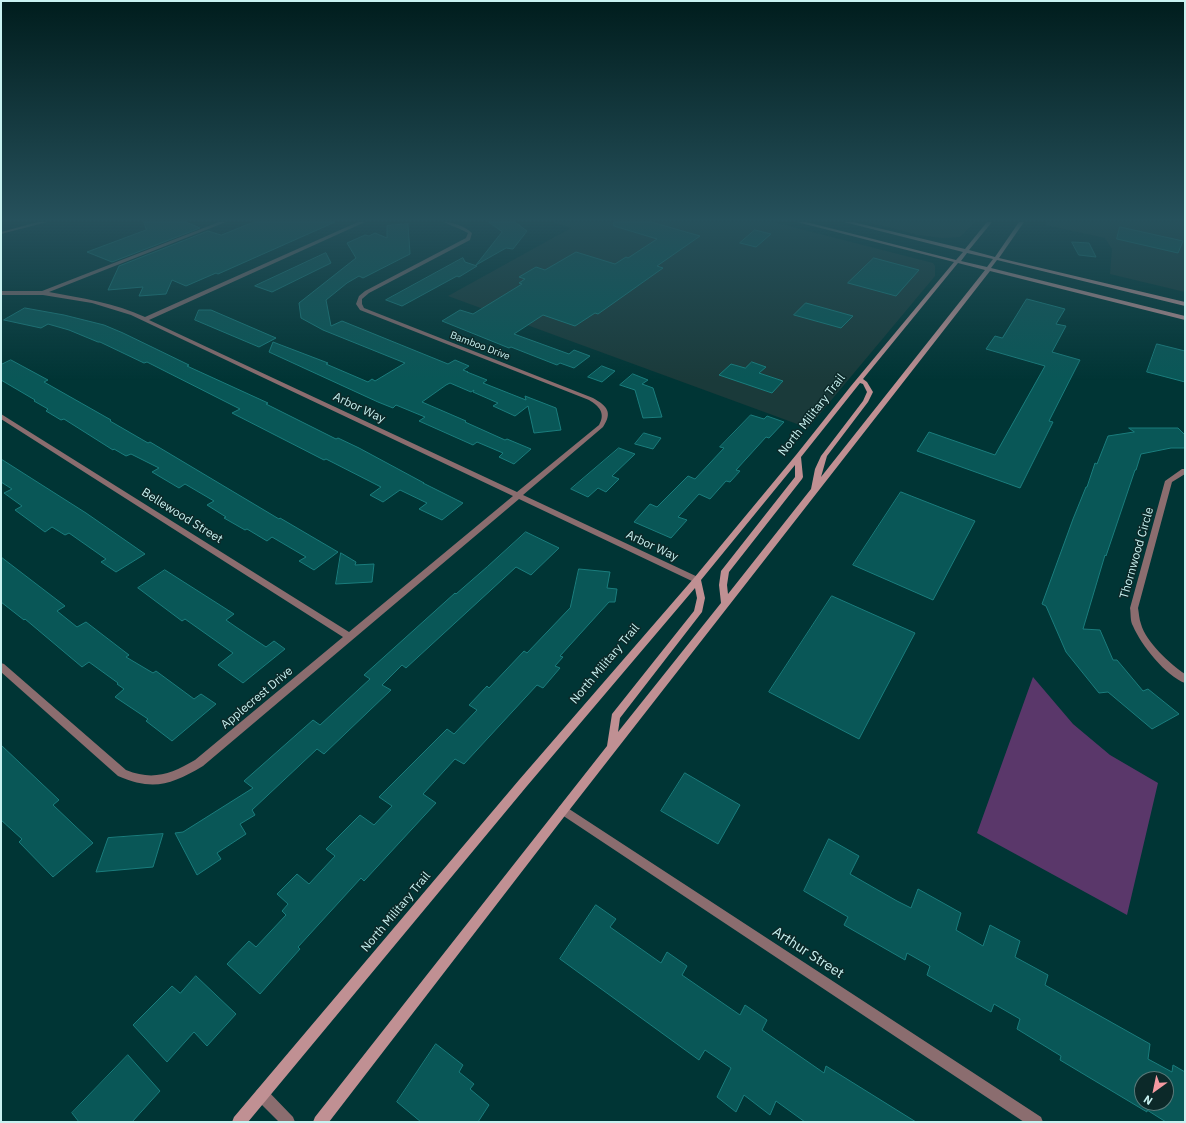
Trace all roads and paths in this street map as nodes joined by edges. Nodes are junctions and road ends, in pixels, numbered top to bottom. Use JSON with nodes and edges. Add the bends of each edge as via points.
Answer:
{"nodes":[{"id":1,"x":91,"y":274,"type":"edge"},
{"id":2,"x":246,"y":274,"type":"edge"},
{"id":3,"x":401,"y":274,"type":"edge"},
{"id":4,"x":948,"y":274,"type":"edge"},
{"id":5,"x":985,"y":274,"type":"edge"},
{"id":6,"x":1006,"y":274,"type":"edge"},
{"id":7,"x":1061,"y":274,"type":"edge"},
{"id":8,"x":1,"y":292,"type":"edge"},
{"id":9,"x":44,"y":293,"type":"junction"},
{"id":10,"x":1185,"y":304,"type":"edge"},
{"id":11,"x":1185,"y":318,"type":"edge"},
{"id":12,"x":146,"y":319,"type":"junction"},
{"id":13,"x":859,"y":380,"type":"junction"},
{"id":14,"x":1,"y":416,"type":"edge"},
{"id":15,"x":798,"y":457,"type":"junction"},
{"id":16,"x":1185,"y":471,"type":"edge"},
{"id":17,"x":815,"y":489,"type":"junction"},
{"id":18,"x":518,"y":495,"type":"junction"},
{"id":19,"x":697,"y":580,"type":"junction"},
{"id":20,"x":725,"y":604,"type":"junction"},
{"id":21,"x":349,"y":637,"type":"junction"},
{"id":22,"x":1,"y":667,"type":"edge"},
{"id":23,"x":1185,"y":679,"type":"edge"},
{"id":24,"x":612,"y":748,"type":"junction"},
{"id":25,"x":563,"y":810,"type":"junction"},
{"id":26,"x":262,"y":1095,"type":"junction"},
{"id":27,"x":239,"y":1122,"type":"edge"},
{"id":28,"x":288,"y":1122,"type":"edge"},
{"id":29,"x":320,"y":1122,"type":"edge"},
{"id":30,"x":1036,"y":1122,"type":"edge"}],
"edges":[{"from":1,"to":9,"type":"street"},
{"from":2,"to":12,"type":"street"},
{"from":3,"to":18,"type":"street","name":"Bamboo Drive","via":[[360,297],[358,305],[362,309],[591,399],[604,408],[606,414],[601,426]]},
{"from":4,"to":13,"type":"main road","name":"North Military Trail"},
{"from":5,"to":17,"type":"main road"},
{"from":6,"to":11,"type":"main road"},
{"from":7,"to":10,"type":"main road"},
{"from":8,"to":9,"type":"street","name":"Arbor Way"},
{"from":9,"to":12,"type":"street","name":"Arbor Way","via":[[110,306]]},
{"from":12,"to":18,"type":"street","name":"Arbor Way"},
{"from":13,"to":15,"type":"main road","name":"North Military Trail"},
{"from":13,"to":17,"type":"main road","via":[[865,383],[870,392],[866,401],[824,456]]},
{"from":14,"to":21,"type":"street","name":"Bellewood Street"},
{"from":15,"to":19,"type":"main road","name":"North Military Trail"},
{"from":15,"to":20,"type":"main road","via":[[799,477],[725,571]]},
{"from":16,"to":23,"type":"street","name":"Thornwood Circle","via":[[1169,481],[1134,608],[1137,626],[1154,652]]},
{"from":17,"to":20,"type":"main road"},
{"from":18,"to":19,"type":"street","name":"Arbor Way"},
{"from":18,"to":21,"type":"street","name":"Applecrest Drive"},
{"from":19,"to":24,"type":"main road","via":[[701,598],[698,612],[614,717]]},
{"from":19,"to":26,"type":"main road","name":"North Military Trail"},
{"from":20,"to":24,"type":"main road"},
{"from":21,"to":22,"type":"street","name":"Applecrest Drive","via":[[199,763],[166,780],[149,782],[122,773]]},
{"from":24,"to":25,"type":"main road"},
{"from":25,"to":29,"type":"main road"},
{"from":25,"to":30,"type":"street","name":"Arthur Street"},
{"from":26,"to":27,"type":"main road","name":"North Military Trail"},
{"from":26,"to":28,"type":"street"}]}
